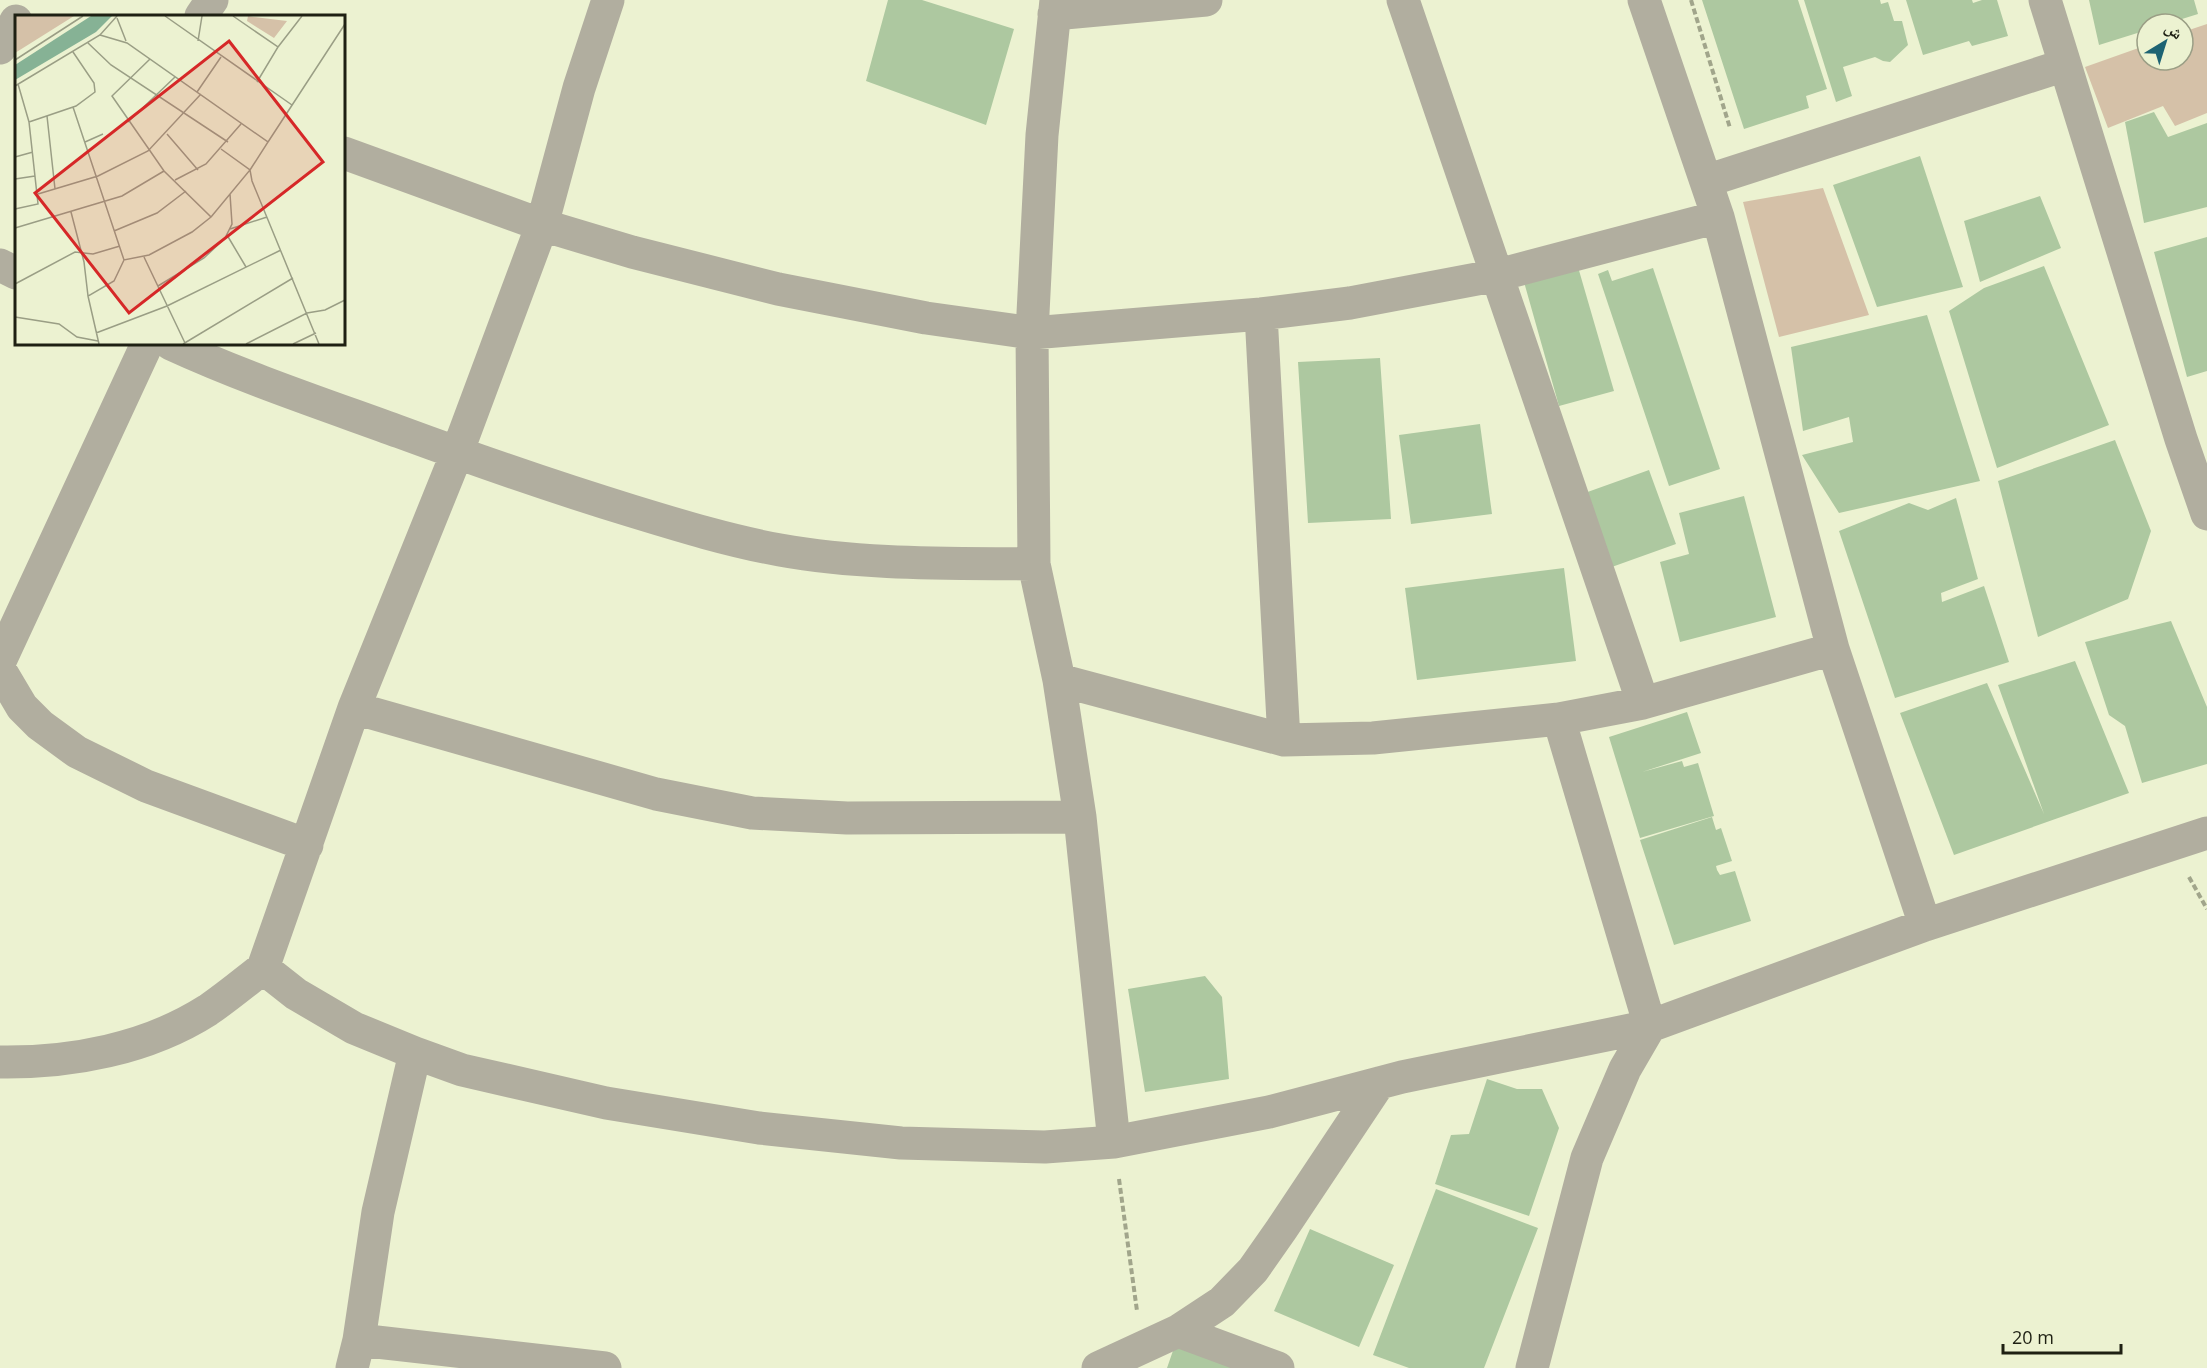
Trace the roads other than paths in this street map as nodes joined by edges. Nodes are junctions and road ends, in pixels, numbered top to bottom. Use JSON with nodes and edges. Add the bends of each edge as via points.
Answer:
{"nodes":[{"id":1,"x":212,"y":0,"type":"edge"},
{"id":2,"x":608,"y":0,"type":"edge"},
{"id":3,"x":1206,"y":0,"type":"edge"},
{"id":4,"x":1403,"y":0,"type":"edge"},
{"id":5,"x":1644,"y":0,"type":"edge"},
{"id":6,"x":2045,"y":0,"type":"edge"},
{"id":7,"x":1055,"y":7,"type":"edge"},
{"id":8,"x":202,"y":15,"type":"edge"},
{"id":9,"x":2065,"y":65,"type":"junction"},
{"id":10,"x":345,"y":153,"type":"edge"},
{"id":11,"x":1706,"y":181,"type":"junction"},
{"id":12,"x":1718,"y":217,"type":"junction"},
{"id":13,"x":542,"y":225,"type":"junction"},
{"id":14,"x":0,"y":266,"type":"edge"},
{"id":15,"x":15,"y":273,"type":"edge"},
{"id":16,"x":1498,"y":275,"type":"junction"},
{"id":17,"x":1261,"y":314,"type":"junction"},
{"id":18,"x":1032,"y":333,"type":"junction"},
{"id":19,"x":147,"y":345,"type":"edge"},
{"id":20,"x":174,"y":345,"type":"edge"},
{"id":21,"x":2194,"y":435,"type":"edge"},
{"id":22,"x":457,"y":453,"type":"junction"},
{"id":23,"x":2207,"y":514,"type":"edge"},
{"id":24,"x":1034,"y":564,"type":"junction"},
{"id":25,"x":1833,"y":649,"type":"junction"},
{"id":26,"x":0,"y":661,"type":"edge"},
{"id":27,"x":0,"y":670,"type":"edge"},
{"id":28,"x":1059,"y":680,"type":"junction"},
{"id":29,"x":1643,"y":703,"type":"junction"},
{"id":30,"x":354,"y":708,"type":"junction"},
{"id":31,"x":1559,"y":719,"type":"junction"},
{"id":32,"x":1284,"y":740,"type":"junction"},
{"id":33,"x":1080,"y":817,"type":"junction"},
{"id":34,"x":2207,"y":833,"type":"edge"},
{"id":35,"x":307,"y":845,"type":"junction"},
{"id":36,"x":1925,"y":924,"type":"junction"},
{"id":37,"x":263,"y":968,"type":"junction"},
{"id":38,"x":1650,"y":1026,"type":"junction"},
{"id":39,"x":415,"y":1053,"type":"junction"},
{"id":40,"x":0,"y":1062,"type":"edge"},
{"id":41,"x":1379,"y":1083,"type":"junction"},
{"id":42,"x":1114,"y":1143,"type":"junction"},
{"id":43,"x":1178,"y":1331,"type":"junction"},
{"id":44,"x":355,"y":1354,"type":"edge"},
{"id":45,"x":1121,"y":1360,"type":"edge"},
{"id":46,"x":605,"y":1368,"type":"edge"},
{"id":47,"x":1278,"y":1368,"type":"edge"},
{"id":48,"x":1532,"y":1368,"type":"edge"}],
"edges":[{"from":1,"to":8,"type":"street"},
{"from":2,"to":13,"type":"street","via":[[579,88]]},
{"from":3,"to":7,"type":"street"},
{"from":4,"to":16,"type":"street"},
{"from":5,"to":11,"type":"street"},
{"from":6,"to":9,"type":"street"},
{"from":7,"to":18,"type":"street","via":[[1042,135]]},
{"from":9,"to":11,"type":"street"},
{"from":9,"to":21,"type":"street"},
{"from":10,"to":13,"type":"street"},
{"from":11,"to":12,"type":"street"},
{"from":12,"to":16,"type":"street"},
{"from":12,"to":25,"type":"street"},
{"from":13,"to":18,"type":"street","via":[[778,289],[926,318]]},
{"from":13,"to":22,"type":"street"},
{"from":14,"to":15,"type":"street"},
{"from":16,"to":17,"type":"street","via":[[1350,303]]},
{"from":16,"to":29,"type":"street"},
{"from":17,"to":18,"type":"street"},
{"from":17,"to":32,"type":"street"},
{"from":18,"to":24,"type":"street"},
{"from":19,"to":26,"type":"street"},
{"from":20,"to":22,"type":"street"},
{"from":21,"to":23,"type":"street"},
{"from":22,"to":24,"type":"street","via":[[703,532],[781,550],[849,558]]},
{"from":22,"to":30,"type":"street"},
{"from":24,"to":28,"type":"street"},
{"from":25,"to":29,"type":"street"},
{"from":25,"to":36,"type":"street"},
{"from":27,"to":35,"type":"street","via":[[22,707],[77,752],[146,786]]},
{"from":28,"to":32,"type":"street"},
{"from":28,"to":33,"type":"street"},
{"from":29,"to":31,"type":"street"},
{"from":30,"to":33,"type":"street","via":[[656,794],[752,813],[847,818]]},
{"from":30,"to":35,"type":"street"},
{"from":31,"to":32,"type":"street","via":[[1373,738]]},
{"from":31,"to":38,"type":"street"},
{"from":33,"to":42,"type":"street"},
{"from":34,"to":36,"type":"street"},
{"from":35,"to":37,"type":"street"},
{"from":36,"to":38,"type":"street"},
{"from":37,"to":39,"type":"street","via":[[296,994],[354,1028]]},
{"from":37,"to":40,"type":"street","via":[[207,1010],[168,1032],[124,1048],[39,1061]]},
{"from":38,"to":41,"type":"street"},
{"from":38,"to":48,"type":"street","via":[[1625,1069],[1587,1158]]},
{"from":39,"to":42,"type":"street","via":[[462,1070],[606,1103],[759,1128],[901,1143],[1045,1147]]},
{"from":39,"to":44,"type":"street","via":[[378,1212]]},
{"from":41,"to":42,"type":"street","via":[[1269,1112]]},
{"from":41,"to":43,"type":"street","via":[[1253,1270],[1222,1302]]},
{"from":43,"to":45,"type":"street"},
{"from":43,"to":47,"type":"street"},
{"from":44,"to":46,"type":"street"}]}
